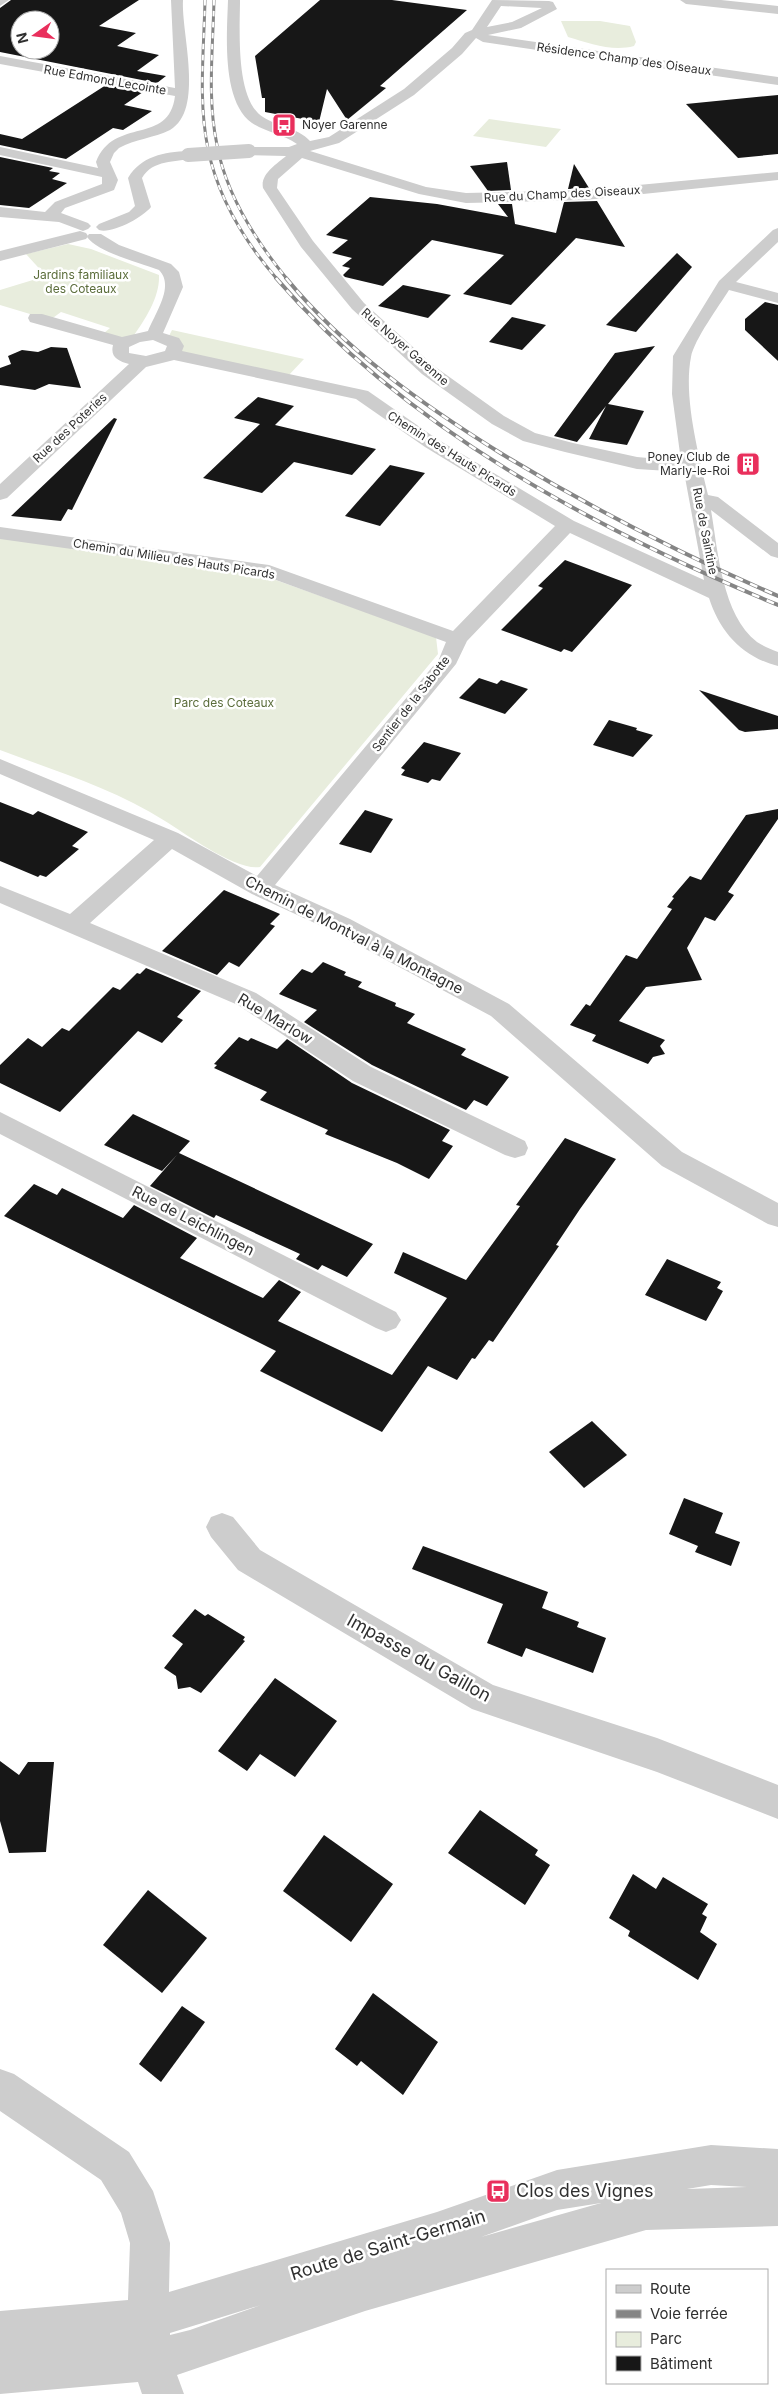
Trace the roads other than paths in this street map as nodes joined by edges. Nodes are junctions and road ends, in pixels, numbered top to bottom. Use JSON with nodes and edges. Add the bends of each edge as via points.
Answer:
{"nodes":[{"id":1,"x":177,"y":0,"type":"edge"},
{"id":2,"x":234,"y":0,"type":"edge"},
{"id":3,"x":686,"y":0,"type":"edge"},
{"id":4,"x":778,"y":10,"type":"edge"},
{"id":5,"x":473,"y":34,"type":"junction"},
{"id":6,"x":0,"y":60,"type":"edge"},
{"id":7,"x":778,"y":81,"type":"edge"},
{"id":8,"x":181,"y":93,"type":"junction"},
{"id":9,"x":297,"y":150,"type":"junction"},
{"id":10,"x":0,"y":151,"type":"edge"},
{"id":11,"x":107,"y":174,"type":"junction"},
{"id":12,"x":778,"y":176,"type":"edge"},
{"id":13,"x":0,"y":212,"type":"edge"},
{"id":14,"x":50,"y":216,"type":"junction"},
{"id":15,"x":90,"y":231,"type":"junction"},
{"id":16,"x":778,"y":233,"type":"edge"},
{"id":17,"x":0,"y":256,"type":"edge"},
{"id":18,"x":725,"y":284,"type":"junction"},
{"id":19,"x":778,"y":298,"type":"edge"},
{"id":20,"x":36,"y":318,"type":"dead end"},
{"id":21,"x":154,"y":335,"type":"junction"},
{"id":22,"x":123,"y":343,"type":"junction"},
{"id":23,"x":172,"y":354,"type":"junction"},
{"id":24,"x":141,"y":362,"type":"junction"},
{"id":25,"x":692,"y":468,"type":"junction"},
{"id":26,"x":0,"y":494,"type":"edge"},
{"id":27,"x":700,"y":499,"type":"junction"},
{"id":28,"x":567,"y":525,"type":"junction"},
{"id":29,"x":0,"y":533,"type":"edge"},
{"id":30,"x":778,"y":552,"type":"edge"},
{"id":31,"x":718,"y":594,"type":"junction"},
{"id":32,"x":457,"y":638,"type":"junction"},
{"id":33,"x":778,"y":660,"type":"edge"},
{"id":34,"x":0,"y":766,"type":"edge"},
{"id":35,"x":170,"y":838,"type":"junction"},
{"id":36,"x":260,"y":888,"type":"junction"},
{"id":37,"x":0,"y":894,"type":"edge"},
{"id":38,"x":72,"y":926,"type":"junction"},
{"id":39,"x":0,"y":1122,"type":"edge"},
{"id":40,"x":515,"y":1148,"type":"dead end"},
{"id":41,"x":778,"y":1216,"type":"edge"},
{"id":42,"x":386,"y":1320,"type":"dead end"},
{"id":43,"x":222,"y":1527,"type":"dead end"},
{"id":44,"x":778,"y":1802,"type":"edge"},
{"id":45,"x":0,"y":2088,"type":"edge"},
{"id":46,"x":778,"y":2169,"type":"edge"},
{"id":47,"x":778,"y":2206,"type":"edge"},
{"id":48,"x":148,"y":2319,"type":"junction"},
{"id":49,"x":0,"y":2332,"type":"edge"},
{"id":50,"x":0,"y":2374,"type":"edge"},
{"id":51,"x":157,"y":2377,"type":"edge"}],
"edges":[{"from":1,"to":8,"type":"street"},
{"from":2,"to":9,"type":"street","via":[[235,59],[244,108],[253,117],[297,136]]},
{"from":3,"to":4,"type":"street"},
{"from":5,"to":5,"type":"street","via":[[497,2],[549,5],[551,9],[516,25]]},
{"from":5,"to":7,"type":"street","name":"Résidence Champ des Oiseaux"},
{"from":5,"to":9,"type":"street","via":[[409,92],[334,140]]},
{"from":6,"to":8,"type":"street","name":"Rue Edmond Lecointe"},
{"from":8,"to":11,"type":"street","via":[[173,122],[121,141],[109,150],[103,162]]},
{"from":9,"to":12,"type":"street","name":"Rue du Champ des Oiseaux","via":[[424,191],[466,198],[585,195]]},
{"from":9,"to":15,"type":"street","name":"Rue du Champ des Oiseaux","bridge":true,"via":[[188,155],[158,160],[140,170],[135,178],[143,207],[134,215]]},
{"from":9,"to":25,"type":"street","name":"Rue Noyer Garenne","via":[[271,177],[270,188],[307,244],[358,306],[428,370],[498,420],[530,437],[637,463]]},
{"from":10,"to":11,"type":"street"},
{"from":11,"to":14,"type":"street","via":[[111,180],[109,187],[60,205]]},
{"from":13,"to":14,"type":"street"},
{"from":14,"to":15,"type":"street","via":[[71,220]]},
{"from":15,"to":17,"type":"street","name":"Rue du Champ des Oiseaux"},
{"from":15,"to":21,"type":"street","via":[[113,248],[165,267],[173,275],[175,286]]},
{"from":16,"to":18,"type":"street","name":"Rue de Saintine"},
{"from":18,"to":19,"type":"street"},
{"from":18,"to":25,"type":"street","name":"Rue de Saintine","via":[[682,356],[684,426]]},
{"from":20,"to":22,"type":"street"},
{"from":21,"to":22,"type":"street","via":[[136,337]]},
{"from":21,"to":23,"type":"street","via":[[173,342],[175,350]]},
{"from":22,"to":24,"type":"street","via":[[119,351],[121,355]]},
{"from":23,"to":24,"type":"street","via":[[159,360]]},
{"from":23,"to":28,"type":"street","name":"Chemin des Hauts Picards","via":[[362,395],[431,443]]},
{"from":24,"to":26,"type":"street","name":"Rue des Poteries"},
{"from":25,"to":27,"type":"street","name":"Rue de Saintine"},
{"from":27,"to":30,"type":"street","via":[[712,501]]},
{"from":27,"to":31,"type":"street","name":"Rue de Saintine"},
{"from":28,"to":31,"type":"street","name":"Chemin des Hauts Picards"},
{"from":28,"to":32,"type":"street","name":"Sentier de la Sabotte"},
{"from":29,"to":32,"type":"street","name":"Chemin du Milieu des Hauts Picards","via":[[270,572]]},
{"from":31,"to":33,"type":"street","name":"Rue de Saintine","via":[[728,622],[737,634],[750,646]]},
{"from":32,"to":36,"type":"street","name":"Sentier de la Sabotte","via":[[449,660]]},
{"from":34,"to":35,"type":"street","name":"Chemin de Montval à la Montagne"},
{"from":35,"to":36,"type":"street","name":"Chemin de Montval à la Montagne"},
{"from":35,"to":38,"type":"street"},
{"from":36,"to":41,"type":"street","name":"Chemin de Montval à la Montagne","via":[[341,925],[500,1010],[672,1159]]},
{"from":37,"to":38,"type":"street","name":"Rue Marlow"},
{"from":38,"to":40,"type":"street","name":"Rue Marlow","via":[[247,999],[362,1074]]},
{"from":39,"to":42,"type":"street","name":"Rue de Leichlingen"},
{"from":43,"to":44,"type":"street","name":"Impasse du Gaillon","via":[[249,1560],[484,1698],[657,1755]]},
{"from":45,"to":48,"type":"street","via":[[115,2166],[139,2205],[150,2243]]},
{"from":46,"to":48,"type":"street","name":"Route de Saint-Germain","via":[[710,2164],[557,2190],[437,2232]]},
{"from":47,"to":51,"type":"street","via":[[646,2210],[365,2290],[190,2351]]},
{"from":48,"to":49,"type":"street","name":"Route de Saint-Germain"},
{"from":48,"to":51,"type":"street"},
{"from":50,"to":51,"type":"street"}]}
